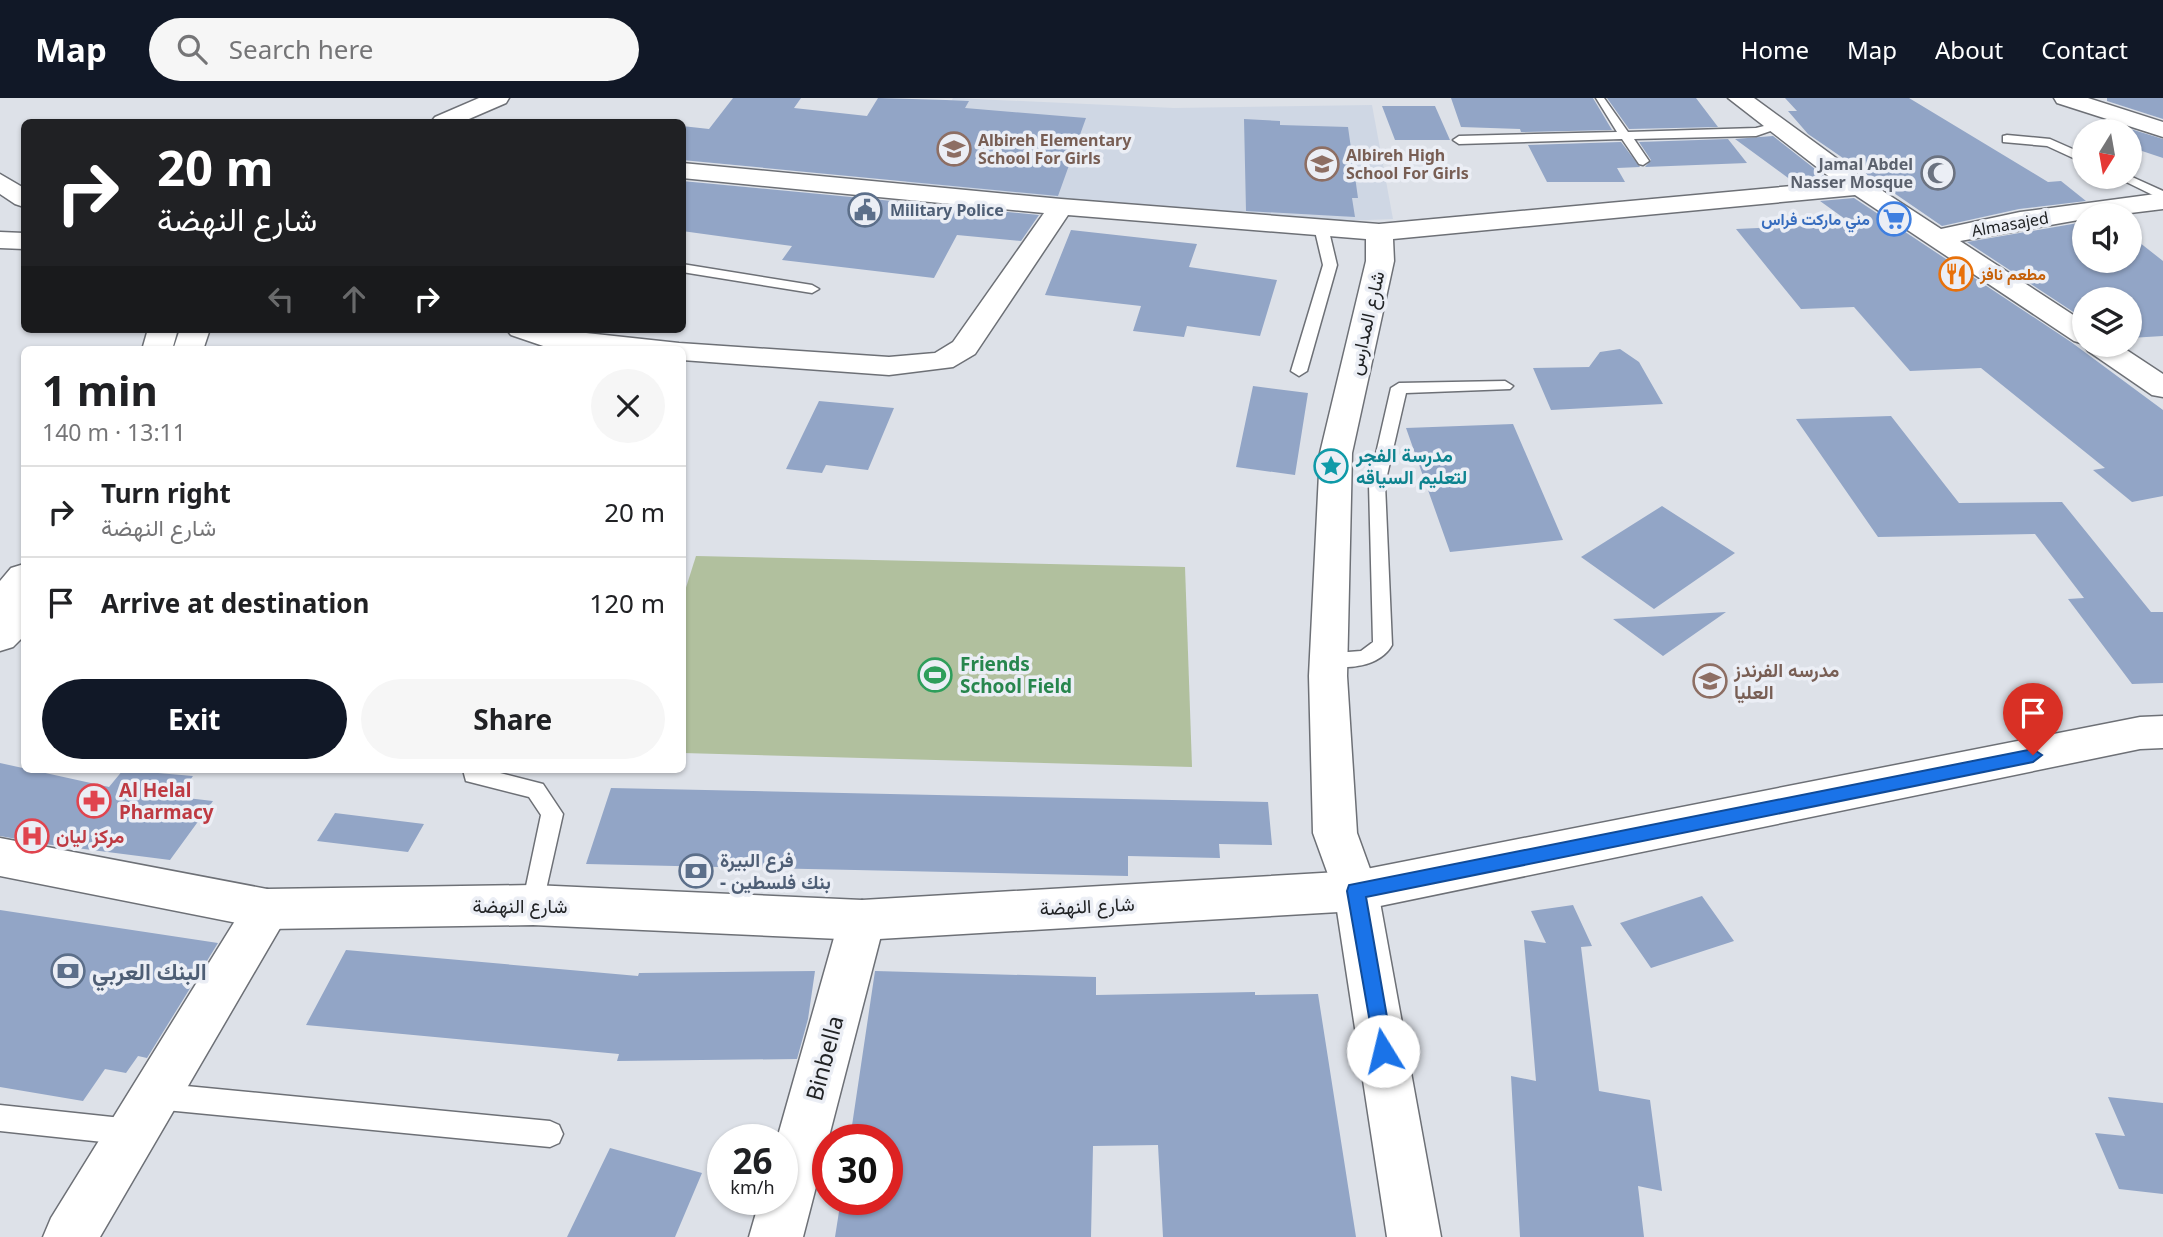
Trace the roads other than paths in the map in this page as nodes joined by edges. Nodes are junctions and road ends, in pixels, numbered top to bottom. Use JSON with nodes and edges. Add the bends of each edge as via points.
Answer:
{"nodes":[{"id":1,"x":465,"y":98,"type":"edge"},
{"id":2,"x":498,"y":98,"type":"edge"},
{"id":3,"x":2050,"y":98,"type":"edge"},
{"id":4,"x":1600,"y":100,"type":"dead end"},
{"id":5,"x":1748,"y":101,"type":"edge"},
{"id":6,"x":2074,"y":101,"type":"edge"},
{"id":7,"x":434,"y":119,"type":"edge"},
{"id":8,"x":435,"y":119,"type":"edge"},
{"id":9,"x":1776,"y":127,"type":"junction"},
{"id":10,"x":2163,"y":130,"type":"edge"},
{"id":11,"x":1625,"y":136,"type":"junction"},
{"id":12,"x":2007,"y":139,"type":"dead end"},
{"id":13,"x":1459,"y":140,"type":"dead end"},
{"id":14,"x":2072,"y":153,"type":"edge"},
{"id":15,"x":1643,"y":161,"type":"dead end"},
{"id":16,"x":686,"y":170,"type":"edge"},
{"id":17,"x":0,"y":182,"type":"edge"},
{"id":18,"x":1860,"y":187,"type":"junction"},
{"id":19,"x":2141,"y":189,"type":"edge"},
{"id":20,"x":21,"y":198,"type":"edge"},
{"id":21,"x":2162,"y":202,"type":"edge"},
{"id":22,"x":1061,"y":207,"type":"junction"},
{"id":23,"x":1321,"y":227,"type":"junction"},
{"id":24,"x":1379,"y":232,"type":"junction"},
{"id":25,"x":1939,"y":237,"type":"junction"},
{"id":26,"x":0,"y":240,"type":"edge"},
{"id":27,"x":21,"y":241,"type":"edge"},
{"id":28,"x":686,"y":269,"type":"edge"},
{"id":29,"x":812,"y":289,"type":"dead end"},
{"id":30,"x":2072,"y":327,"type":"edge"},
{"id":31,"x":532,"y":333,"type":"edge"},
{"id":32,"x":620,"y":346,"type":"edge"},
{"id":33,"x":686,"y":351,"type":"edge"},
{"id":34,"x":2117,"y":357,"type":"edge"},
{"id":35,"x":1299,"y":371,"type":"dead end"},
{"id":36,"x":1505,"y":386,"type":"dead end"},
{"id":37,"x":2163,"y":388,"type":"edge"},
{"id":38,"x":21,"y":580,"type":"edge"},
{"id":39,"x":0,"y":605,"type":"edge"},
{"id":40,"x":21,"y":616,"type":"edge"},
{"id":41,"x":0,"y":637,"type":"edge"},
{"id":42,"x":1329,"y":659,"type":"junction"},
{"id":43,"x":2163,"y":732,"type":"edge"},
{"id":44,"x":473,"y":773,"type":"edge"},
{"id":45,"x":0,"y":857,"type":"edge"},
{"id":46,"x":1356,"y":891,"type":"junction"},
{"id":47,"x":533,"y":905,"type":"junction"},
{"id":48,"x":267,"y":909,"type":"junction"},
{"id":49,"x":862,"y":920,"type":"junction"},
{"id":50,"x":143,"y":1114,"type":"junction"},
{"id":51,"x":0,"y":1118,"type":"edge"},
{"id":52,"x":550,"y":1134,"type":"dead end"},
{"id":53,"x":70,"y":1237,"type":"edge"},
{"id":54,"x":776,"y":1237,"type":"edge"},
{"id":55,"x":1414,"y":1237,"type":"edge"}],
"edges":[{"from":1,"to":7,"type":"street"},
{"from":2,"to":8,"type":"street"},
{"from":3,"to":6,"type":"street"},
{"from":4,"to":11,"type":"lane"},
{"from":5,"to":9,"type":"street"},
{"from":6,"to":10,"type":"street"},
{"from":9,"to":11,"type":"lane","via":[[1756,132]]},
{"from":9,"to":18,"type":"street"},
{"from":11,"to":13,"type":"lane"},
{"from":11,"to":15,"type":"lane"},
{"from":12,"to":14,"type":"lane","via":[[2050,143]]},
{"from":16,"to":22,"type":"street"},
{"from":17,"to":20,"type":"street"},
{"from":18,"to":24,"type":"street"},
{"from":18,"to":25,"type":"street"},
{"from":19,"to":21,"type":"lane"},
{"from":21,"to":25,"type":"street","name":"Almasajed","via":[[2020,220]]},
{"from":22,"to":23,"type":"street"},
{"from":22,"to":33,"type":"street","via":[[964,348],[942,361],[889,366]]},
{"from":23,"to":24,"type":"street"},
{"from":23,"to":35,"type":"lane","via":[[1331,265]]},
{"from":24,"to":42,"type":"street","name":"شارع المدارس","via":[[1380,261],[1336,453]]},
{"from":25,"to":30,"type":"street"},
{"from":26,"to":27,"type":"street"},
{"from":28,"to":29,"type":"lane"},
{"from":31,"to":32,"type":"street","via":[[555,341]]},
{"from":34,"to":37,"type":"street"},
{"from":36,"to":42,"type":"lane","via":[[1399,388],[1377,484],[1383,645],[1365,658]]},
{"from":38,"to":39,"type":"street"},
{"from":40,"to":41,"type":"street"},
{"from":42,"to":46,"type":"street","name":"شارع المدارس","via":[[1335,833]]},
{"from":43,"to":46,"type":"street","name":"شارع النهضة"},
{"from":44,"to":47,"type":"lane","via":[[536,790],[552,814]]},
{"from":45,"to":48,"type":"street","name":"شارع النهضة"},
{"from":46,"to":49,"type":"street","name":"شارع النهضة"},
{"from":46,"to":55,"type":"street","name":"شارع المدارس"},
{"from":47,"to":48,"type":"street","name":"شارع النهضة"},
{"from":47,"to":49,"type":"street","name":"شارع النهضة"},
{"from":48,"to":50,"type":"street"},
{"from":49,"to":54,"type":"street","name":"Binbella"},
{"from":50,"to":51,"type":"lane"},
{"from":50,"to":52,"type":"lane"},
{"from":50,"to":53,"type":"street"}]}
